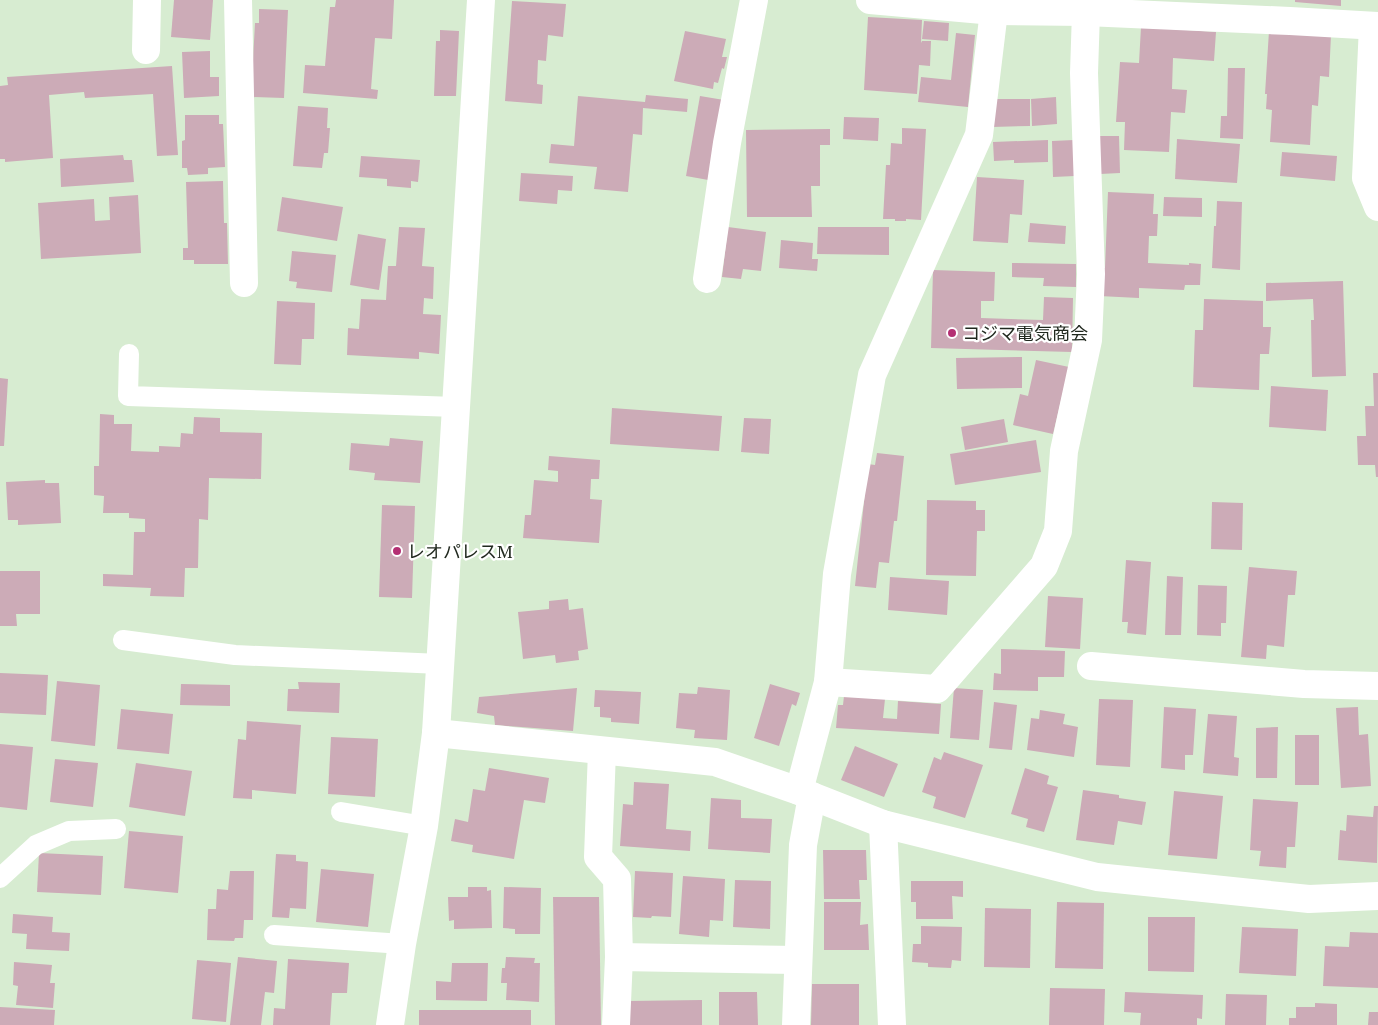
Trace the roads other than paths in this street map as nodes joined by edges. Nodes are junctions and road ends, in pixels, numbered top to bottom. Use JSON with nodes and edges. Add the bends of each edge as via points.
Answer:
{"nodes":[{"id":1,"x":147,"y":0,"type":"edge"},
{"id":2,"x":238,"y":0,"type":"edge"},
{"id":3,"x":481,"y":0,"type":"edge"},
{"id":4,"x":754,"y":0,"type":"edge"},
{"id":5,"x":870,"y":0,"type":"edge"},
{"id":6,"x":1042,"y":5,"type":"edge"},
{"id":7,"x":994,"y":11,"type":"junction"},
{"id":8,"x":1086,"y":12,"type":"junction"},
{"id":9,"x":1376,"y":26,"type":"edge"},
{"id":10,"x":146,"y":50,"type":"dead end"},
{"id":11,"x":1378,"y":207,"type":"edge"},
{"id":12,"x":707,"y":279,"type":"dead end"},
{"id":13,"x":244,"y":282,"type":"dead end"},
{"id":14,"x":129,"y":354,"type":"dead end"},
{"id":15,"x":456,"y":407,"type":"junction"},
{"id":16,"x":123,"y":640,"type":"dead end"},
{"id":17,"x":440,"y":664,"type":"junction"},
{"id":18,"x":1090,"y":666,"type":"dead end"},
{"id":19,"x":828,"y":682,"type":"junction"},
{"id":20,"x":1378,"y":686,"type":"edge"},
{"id":21,"x":436,"y":733,"type":"junction"},
{"id":22,"x":602,"y":751,"type":"junction"},
{"id":23,"x":806,"y":794,"type":"junction"},
{"id":24,"x":341,"y":812,"type":"dead end"},
{"id":25,"x":883,"y":824,"type":"junction"},
{"id":26,"x":424,"y":826,"type":"junction"},
{"id":27,"x":116,"y":829,"type":"dead end"},
{"id":28,"x":0,"y":878,"type":"edge"},
{"id":29,"x":1378,"y":896,"type":"edge"},
{"id":30,"x":274,"y":935,"type":"dead end"},
{"id":31,"x":402,"y":944,"type":"junction"},
{"id":32,"x":618,"y":957,"type":"junction"},
{"id":33,"x":798,"y":960,"type":"junction"},
{"id":34,"x":390,"y":1025,"type":"edge"},
{"id":35,"x":616,"y":1025,"type":"edge"},
{"id":36,"x":796,"y":1025,"type":"edge"},
{"id":37,"x":892,"y":1025,"type":"edge"}],
"edges":[{"from":1,"to":10,"type":"street"},
{"from":2,"to":13,"type":"street"},
{"from":3,"to":15,"type":"street"},
{"from":4,"to":12,"type":"street","via":[[727,143]]},
{"from":5,"to":7,"type":"street"},
{"from":6,"to":7,"type":"street"},
{"from":6,"to":8,"type":"street"},
{"from":7,"to":19,"type":"street","via":[[979,135],[872,375],[837,574]]},
{"from":8,"to":9,"type":"street"},
{"from":8,"to":19,"type":"street","via":[[1084,73],[1091,274],[1088,340],[1064,451],[1058,531],[1044,566],[937,689]]},
{"from":9,"to":11,"type":"street","via":[[1366,178]]},
{"from":14,"to":15,"type":"lane","via":[[128,396]]},
{"from":15,"to":17,"type":"street"},
{"from":16,"to":17,"type":"lane","via":[[235,655]]},
{"from":17,"to":21,"type":"street"},
{"from":18,"to":20,"type":"street","via":[[1304,684]]},
{"from":19,"to":23,"type":"street"},
{"from":21,"to":22,"type":"street"},
{"from":21,"to":26,"type":"street"},
{"from":22,"to":23,"type":"street","via":[[715,762]]},
{"from":22,"to":32,"type":"street","via":[[598,857],[617,879]]},
{"from":23,"to":25,"type":"street"},
{"from":23,"to":33,"type":"street"},
{"from":24,"to":26,"type":"lane"},
{"from":25,"to":29,"type":"street","via":[[1097,877],[1309,899]]},
{"from":25,"to":37,"type":"street"},
{"from":26,"to":31,"type":"street"},
{"from":27,"to":28,"type":"lane","via":[[69,830],[36,845]]},
{"from":30,"to":31,"type":"lane"},
{"from":31,"to":34,"type":"street"},
{"from":32,"to":33,"type":"street"},
{"from":32,"to":35,"type":"street"},
{"from":33,"to":36,"type":"street"}]}
